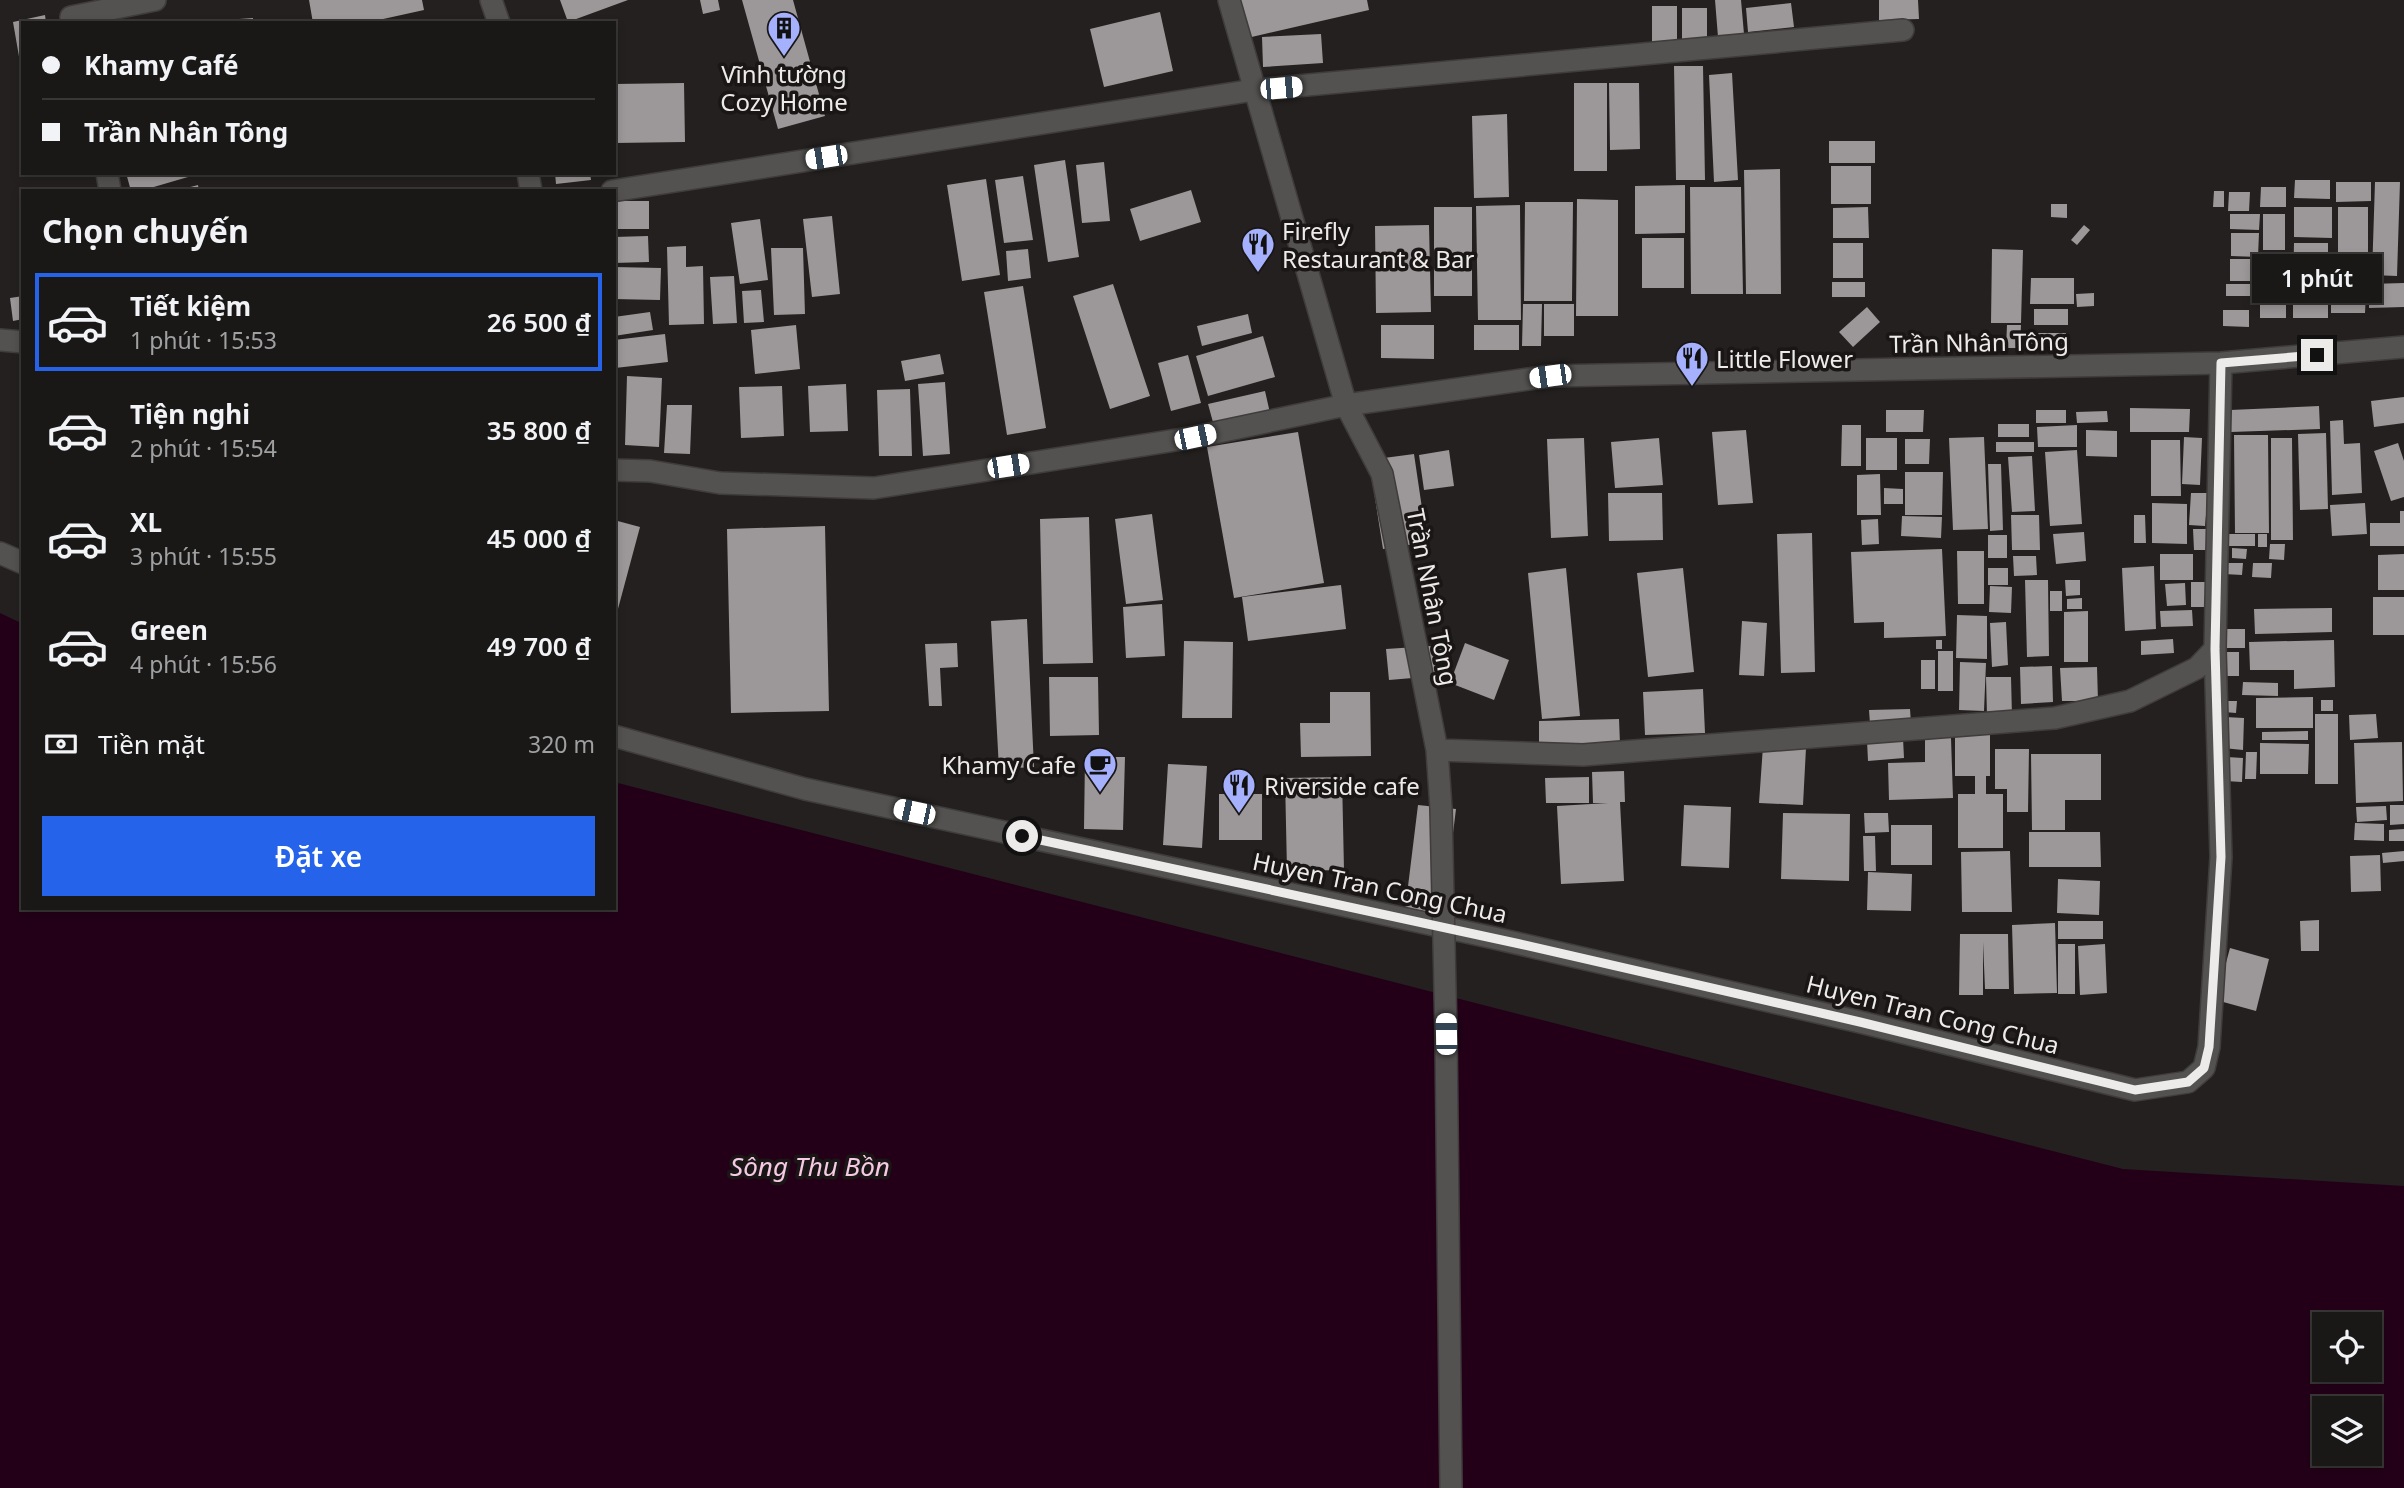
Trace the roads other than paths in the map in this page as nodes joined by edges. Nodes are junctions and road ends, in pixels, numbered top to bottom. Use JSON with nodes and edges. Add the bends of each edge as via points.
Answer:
{"nodes":[{"id":1,"x":155,"y":0,"type":"edge"},
{"id":2,"x":491,"y":0,"type":"edge"},
{"id":3,"x":1229,"y":0,"type":"edge"},
{"id":4,"x":70,"y":13,"type":"edge"},
{"id":5,"x":498,"y":21,"type":"edge"},
{"id":6,"x":1903,"y":30,"type":"dead end"},
{"id":7,"x":1254,"y":90,"type":"junction"},
{"id":8,"x":616,"y":190,"type":"edge"},
{"id":9,"x":0,"y":340,"type":"edge"},
{"id":10,"x":21,"y":342,"type":"edge"},
{"id":11,"x":2404,"y":347,"type":"edge"},
{"id":12,"x":2221,"y":363,"type":"junction"},
{"id":13,"x":1346,"y":405,"type":"junction"},
{"id":14,"x":616,"y":470,"type":"edge"},
{"id":15,"x":0,"y":553,"type":"edge"},
{"id":16,"x":21,"y":562,"type":"edge"},
{"id":17,"x":2215,"y":649,"type":"junction"},
{"id":18,"x":616,"y":737,"type":"edge"},
{"id":19,"x":1437,"y":750,"type":"junction"},
{"id":20,"x":1451,"y":1488,"type":"edge"}],
"edges":[{"from":1,"to":4,"type":"street"},
{"from":2,"to":5,"type":"street"},
{"from":3,"to":7,"type":"street","name":"Trần Nhân Tông"},
{"from":6,"to":7,"type":"street"},
{"from":7,"to":8,"type":"street"},
{"from":7,"to":13,"type":"street","name":"Trần Nhân Tông"},
{"from":9,"to":10,"type":"street"},
{"from":11,"to":12,"type":"street","name":"Trần Nhân Tông"},
{"from":12,"to":13,"type":"street","name":"Trần Nhân Tông","via":[[1550,376]]},
{"from":12,"to":17,"type":"street"},
{"from":13,"to":14,"type":"street","via":[[1195,437],[874,488],[720,483]]},
{"from":13,"to":19,"type":"street","name":"Trần Nhân Tông","via":[[1382,474]]},
{"from":15,"to":16,"type":"street"},
{"from":17,"to":18,"type":"street","name":"Huyen Tran Cong Chua","via":[[2221,857],[2209,1047],[2204,1068],[2188,1082],[2135,1090],[1494,938],[805,789]]},
{"from":17,"to":19,"type":"street","via":[[2197,668],[2130,701],[2055,719],[1583,755]]},
{"from":19,"to":20,"type":"street","name":"Trần Nhân Tông","bridge":true}]}
